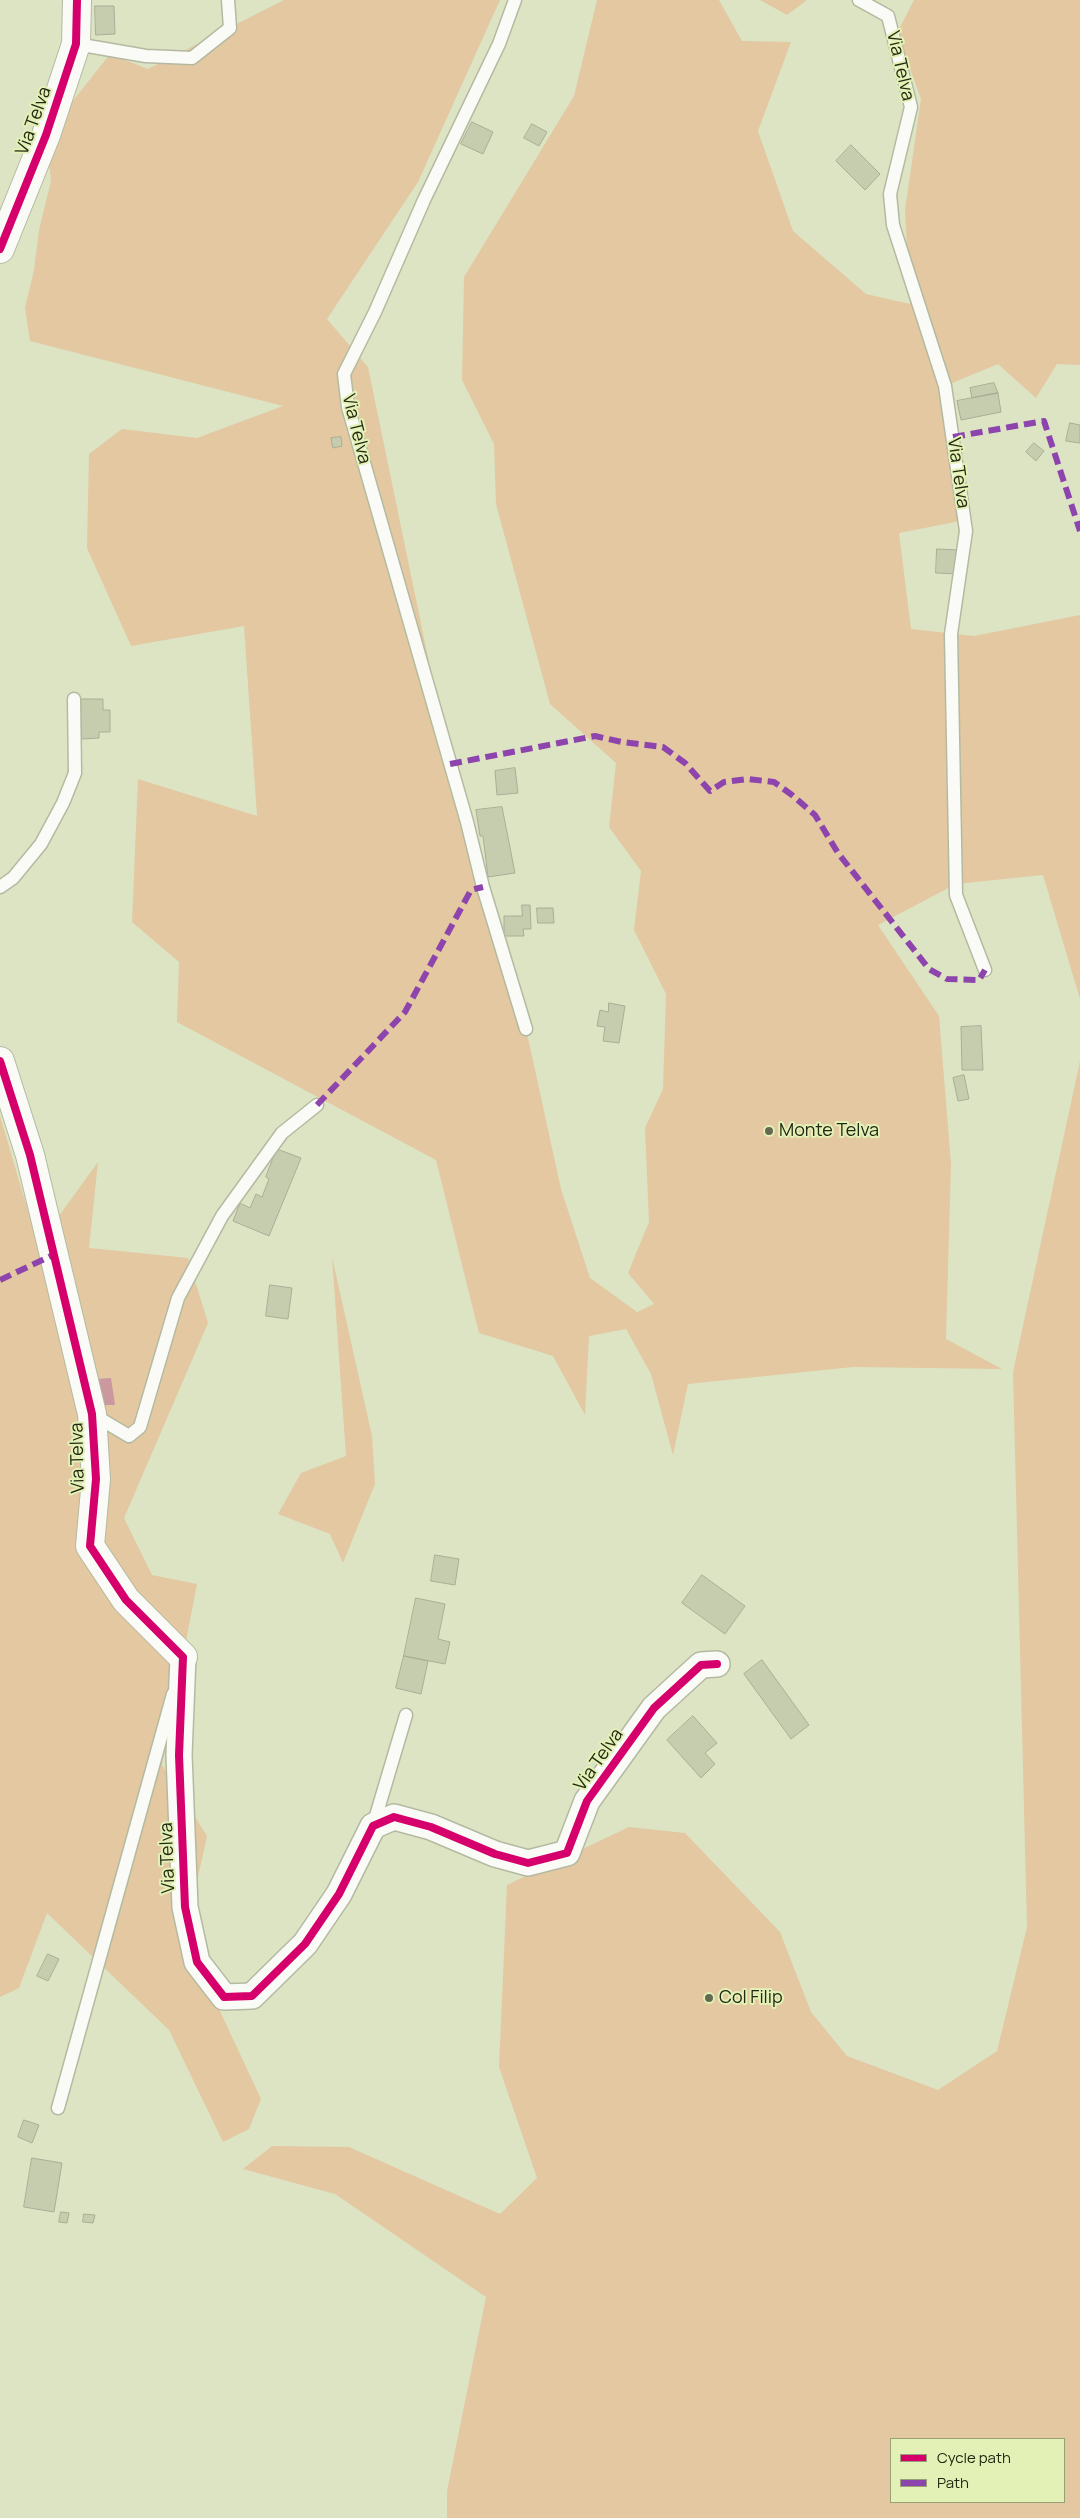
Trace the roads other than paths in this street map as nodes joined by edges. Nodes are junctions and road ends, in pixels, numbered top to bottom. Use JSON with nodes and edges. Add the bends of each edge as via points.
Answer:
{"nodes":[{"id":1,"x":77,"y":0,"type":"edge"},
{"id":2,"x":228,"y":0,"type":"edge"},
{"id":3,"x":515,"y":0,"type":"edge"},
{"id":4,"x":859,"y":0,"type":"edge"},
{"id":5,"x":76,"y":44,"type":"junction"},
{"id":6,"x":0,"y":249,"type":"edge"},
{"id":7,"x":74,"y":699,"type":"dead end"},
{"id":8,"x":0,"y":887,"type":"edge"},
{"id":9,"x":985,"y":970,"type":"dead end"},
{"id":10,"x":526,"y":1029,"type":"dead end"},
{"id":11,"x":0,"y":1061,"type":"edge"},
{"id":12,"x":317,"y":1105,"type":"dead end"},
{"id":13,"x":92,"y":1414,"type":"junction"},
{"id":14,"x":183,"y":1657,"type":"junction"},
{"id":15,"x":717,"y":1664,"type":"dead end"},
{"id":16,"x":406,"y":1715,"type":"dead end"},
{"id":17,"x":373,"y":1826,"type":"junction"},
{"id":18,"x":58,"y":2108,"type":"dead end"}],
"edges":[{"from":1,"to":5,"type":"street","name":"Via Telva"},
{"from":2,"to":5,"type":"lane","via":[[230,28],[192,58],[146,56]]},
{"from":3,"to":10,"type":"lane","name":"Via Telva","via":[[499,44],[344,374],[348,407]]},
{"from":4,"to":9,"type":"lane","name":"Via Telva","via":[[888,16],[910,107],[890,194],[893,225],[945,386],[966,531],[951,634],[956,895]]},
{"from":5,"to":6,"type":"street","name":"Via Telva","via":[[46,135]]},
{"from":7,"to":8,"type":"lane","via":[[76,773],[42,844],[13,878]]},
{"from":11,"to":13,"type":"street","name":"Via Telva","via":[[30,1155]]},
{"from":12,"to":13,"type":"lane","via":[[282,1133],[222,1216],[178,1298],[140,1427],[129,1436]]},
{"from":13,"to":14,"type":"street","name":"Via Telva","via":[[96,1479],[90,1546],[126,1600]]},
{"from":14,"to":17,"type":"street","name":"Via Telva","via":[[179,1755],[185,1907],[197,1962],[224,1997],[252,1996],[305,1944],[339,1894]]},
{"from":14,"to":18,"type":"lane"},
{"from":15,"to":17,"type":"street","name":"Via Telva","via":[[701,1665],[654,1708],[587,1801],[567,1853],[528,1862],[494,1854],[431,1827],[394,1817]]},
{"from":16,"to":17,"type":"lane"}]}
